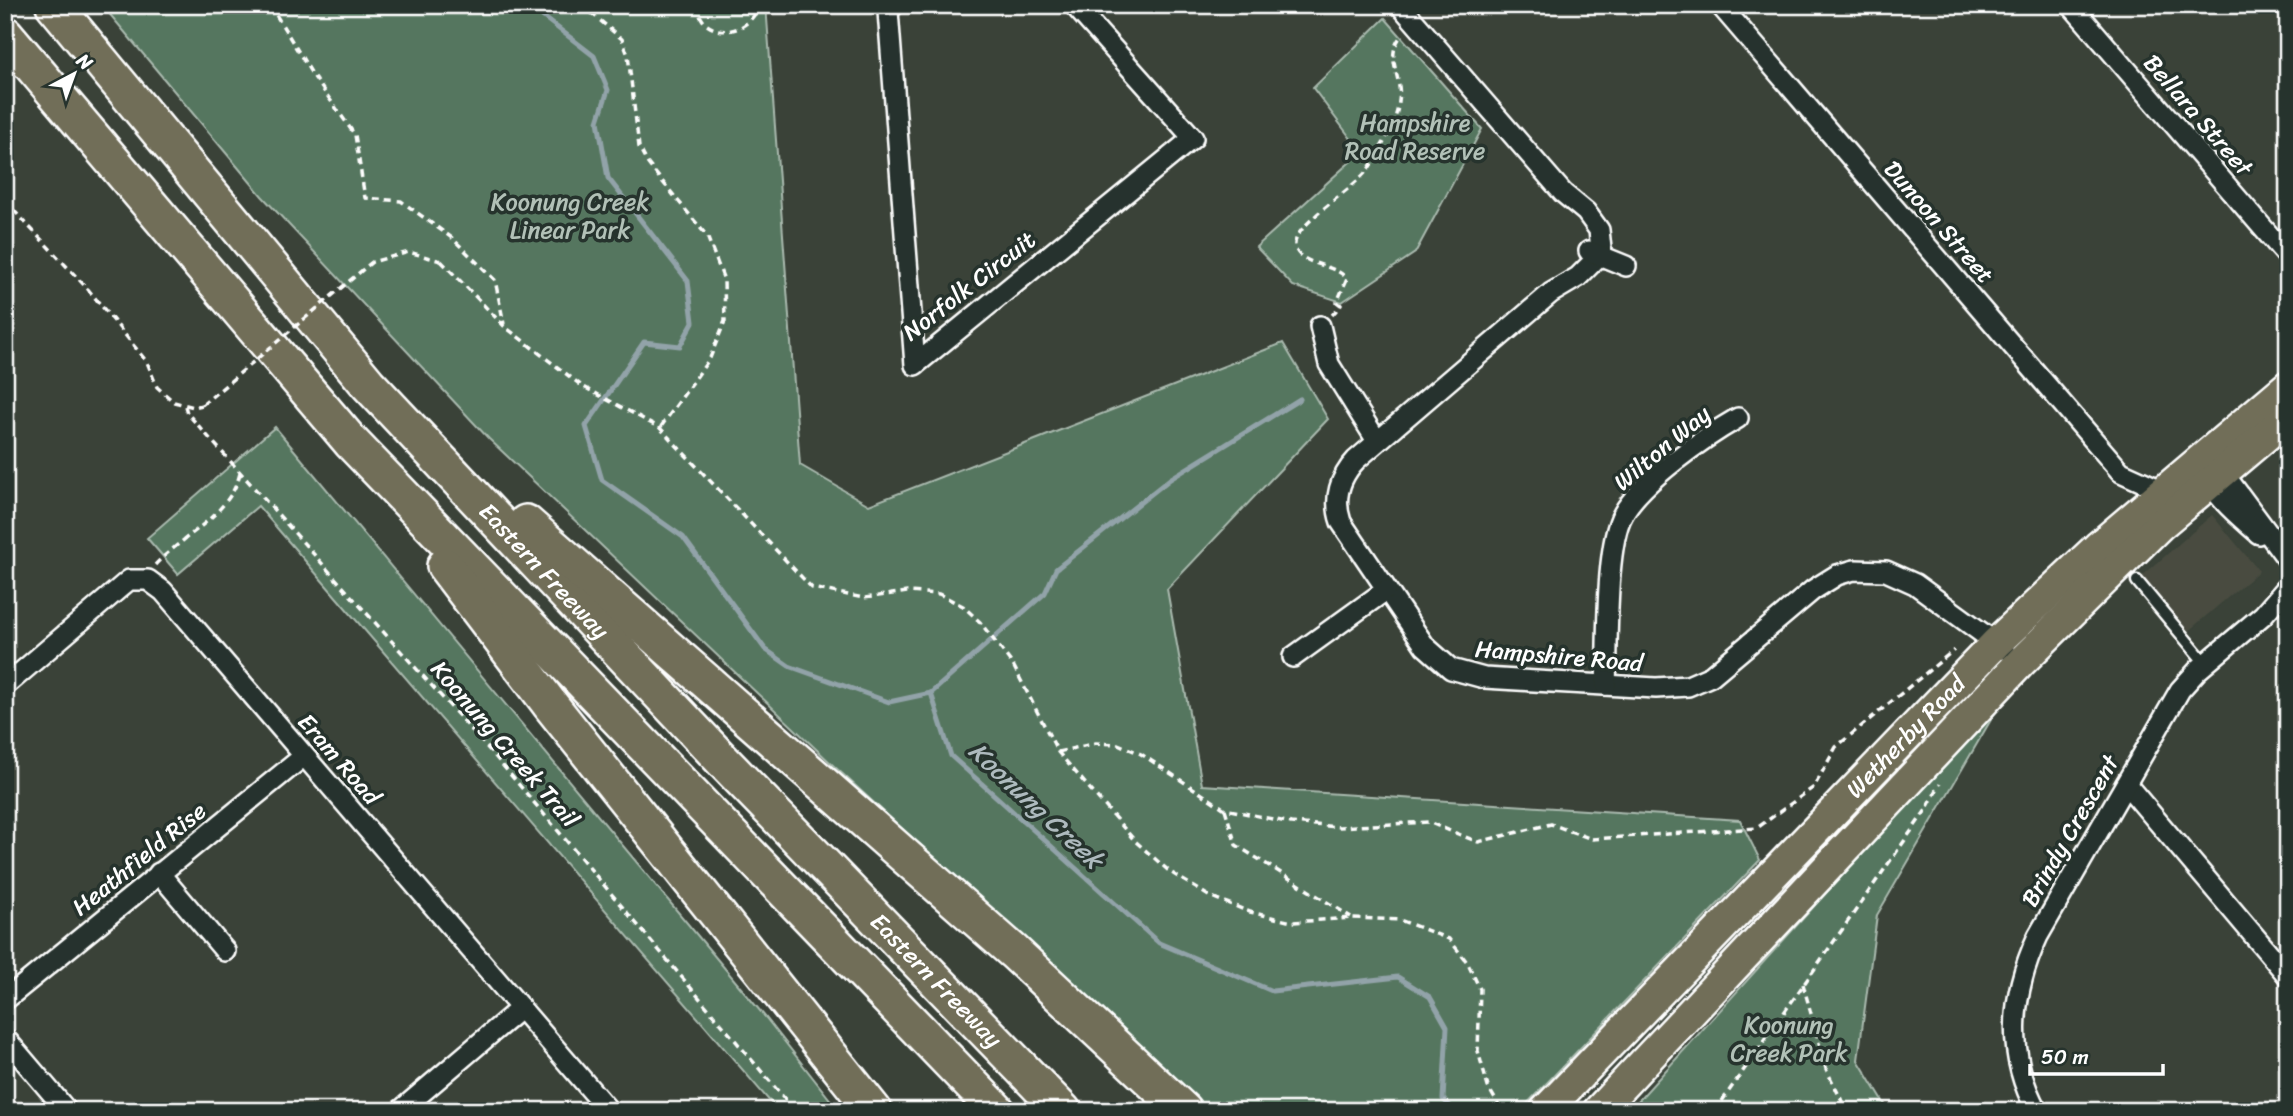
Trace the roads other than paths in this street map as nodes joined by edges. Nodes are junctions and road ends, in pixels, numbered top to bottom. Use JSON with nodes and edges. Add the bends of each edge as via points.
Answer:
{"nodes":[{"id":1,"x":54,"y":5,"type":"edge"},
{"id":2,"x":894,"y":5,"type":"edge"},
{"id":3,"x":1074,"y":5,"type":"edge"},
{"id":4,"x":1400,"y":5,"type":"edge"},
{"id":5,"x":1720,"y":5,"type":"edge"},
{"id":6,"x":2071,"y":5,"type":"edge"},
{"id":7,"x":5,"y":34,"type":"edge"},
{"id":8,"x":1593,"y":253,"type":"junction"},
{"id":9,"x":2288,"y":257,"type":"edge"},
{"id":10,"x":1626,"y":267,"type":"dead end"},
{"id":11,"x":1320,"y":326,"type":"road end"},
{"id":12,"x":368,"y":384,"type":"junction"},
{"id":13,"x":2288,"y":386,"type":"edge"},
{"id":14,"x":2288,"y":417,"type":"edge"},
{"id":15,"x":1738,"y":418,"type":"dead end"},
{"id":16,"x":1377,"y":441,"type":"junction"},
{"id":17,"x":351,"y":442,"type":"junction"},
{"id":18,"x":2121,"y":472,"type":"junction"},
{"id":19,"x":2212,"y":473,"type":"junction"},
{"id":20,"x":2163,"y":491,"type":"junction"},
{"id":21,"x":2130,"y":519,"type":"junction"},
{"id":22,"x":2285,"y":556,"type":"edge"},
{"id":23,"x":2137,"y":581,"type":"dead end"},
{"id":24,"x":2288,"y":586,"type":"edge"},
{"id":25,"x":1386,"y":590,"type":"junction"},
{"id":26,"x":2288,"y":602,"type":"edge"},
{"id":27,"x":2263,"y":615,"type":"junction"},
{"id":28,"x":1987,"y":637,"type":"junction"},
{"id":29,"x":1293,"y":657,"type":"dead end"},
{"id":30,"x":2021,"y":662,"type":"junction"},
{"id":31,"x":2206,"y":664,"type":"junction"},
{"id":32,"x":1606,"y":685,"type":"junction"},
{"id":33,"x":5,"y":686,"type":"edge"},
{"id":34,"x":304,"y":756,"type":"junction"},
{"id":35,"x":2126,"y":784,"type":"junction"},
{"id":36,"x":159,"y":873,"type":"junction"},
{"id":37,"x":225,"y":951,"type":"dead end"},
{"id":38,"x":2288,"y":976,"type":"edge"},
{"id":39,"x":5,"y":1000,"type":"edge"},
{"id":40,"x":521,"y":1008,"type":"junction"},
{"id":41,"x":5,"y":1038,"type":"edge"},
{"id":42,"x":1546,"y":1110,"type":"edge"},
{"id":43,"x":67,"y":1111,"type":"edge"},
{"id":44,"x":400,"y":1111,"type":"edge"},
{"id":45,"x":609,"y":1111,"type":"edge"},
{"id":46,"x":874,"y":1111,"type":"edge"},
{"id":47,"x":997,"y":1111,"type":"edge"},
{"id":48,"x":1063,"y":1111,"type":"edge"},
{"id":49,"x":1184,"y":1111,"type":"edge"},
{"id":50,"x":1598,"y":1111,"type":"edge"},
{"id":51,"x":2037,"y":1111,"type":"edge"}],
"edges":[{"from":1,"to":12,"type":"highway","name":"Eastern Freeway"},
{"from":2,"to":3,"type":"street","name":"Norfolk Circuit","via":[[888,11],[915,365],[1193,138]]},
{"from":4,"to":8,"type":"street","via":[[1563,192],[1588,232]]},
{"from":5,"to":18,"type":"street","name":"Dunoon Street"},
{"from":6,"to":9,"type":"street","name":"Bellara Street"},
{"from":7,"to":17,"type":"highway","name":"Eastern Freeway"},
{"from":8,"to":10,"type":"street"},
{"from":8,"to":16,"type":"street","name":"Hampshire Road"},
{"from":11,"to":16,"type":"street","via":[[1329,364]]},
{"from":12,"to":48,"type":"highway","name":"Eastern Freeway","via":[[716,754]]},
{"from":12,"to":49,"type":"highway","via":[[1014,952]]},
{"from":13,"to":19,"type":"main road","name":"Wetherby Road"},
{"from":14,"to":19,"type":"main road","name":"Wetherby Road"},
{"from":15,"to":32,"type":"street","name":"Wilton Way","via":[[1651,482],[1622,515],[1613,545]]},
{"from":16,"to":25,"type":"street","name":"Hampshire Road","via":[[1345,473],[1338,507],[1346,531]]},
{"from":17,"to":46,"type":"highway","via":[[549,703]]},
{"from":17,"to":47,"type":"highway","name":"Eastern Freeway"},
{"from":18,"to":20,"type":"street","name":"Dunoon Street"},
{"from":18,"to":21,"type":"street","name":"Dunoon Street","via":[[2129,492]]},
{"from":19,"to":20,"type":"main road","name":"Wetherby Road"},
{"from":19,"to":22,"type":"street"},
{"from":19,"to":30,"type":"main road","name":"Wetherby Road"},
{"from":20,"to":21,"type":"main road","name":"Wetherby Road"},
{"from":21,"to":28,"type":"main road","name":"Wetherby Road"},
{"from":23,"to":31,"type":"lane"},
{"from":24,"to":27,"type":"street","name":"Brindy Crescent"},
{"from":25,"to":29,"type":"street"},
{"from":25,"to":32,"type":"street","name":"Hampshire Road","via":[[1424,646],[1460,673]]},
{"from":26,"to":27,"type":"street","name":"Brindy Crescent"},
{"from":27,"to":31,"type":"street","name":"Brindy Crescent"},
{"from":28,"to":30,"type":"street","name":"Hampshire Road"},
{"from":28,"to":32,"type":"street","name":"Hampshire Road","via":[[1900,575],[1854,570],[1824,582],[1699,683],[1673,688]]},
{"from":28,"to":42,"type":"main road","name":"Wetherby Road"},
{"from":30,"to":50,"type":"main road","name":"Wetherby Road"},
{"from":31,"to":35,"type":"street","name":"Brindy Crescent","via":[[2172,702]]},
{"from":33,"to":34,"type":"street","name":"Eram Road","via":[[114,590],[129,580],[148,580],[163,591]]},
{"from":34,"to":36,"type":"street","name":"Heathfield Rise"},
{"from":34,"to":40,"type":"street","name":"Eram Road"},
{"from":35,"to":38,"type":"street"},
{"from":35,"to":51,"type":"street","name":"Brindy Crescent","via":[[2038,936],[2021,981],[2014,1019],[2015,1051],[2022,1082]]},
{"from":36,"to":37,"type":"street"},
{"from":36,"to":39,"type":"street","name":"Heathfield Rise"},
{"from":40,"to":44,"type":"street"},
{"from":40,"to":45,"type":"street","name":"Eram Road"},
{"from":41,"to":43,"type":"street"}]}
